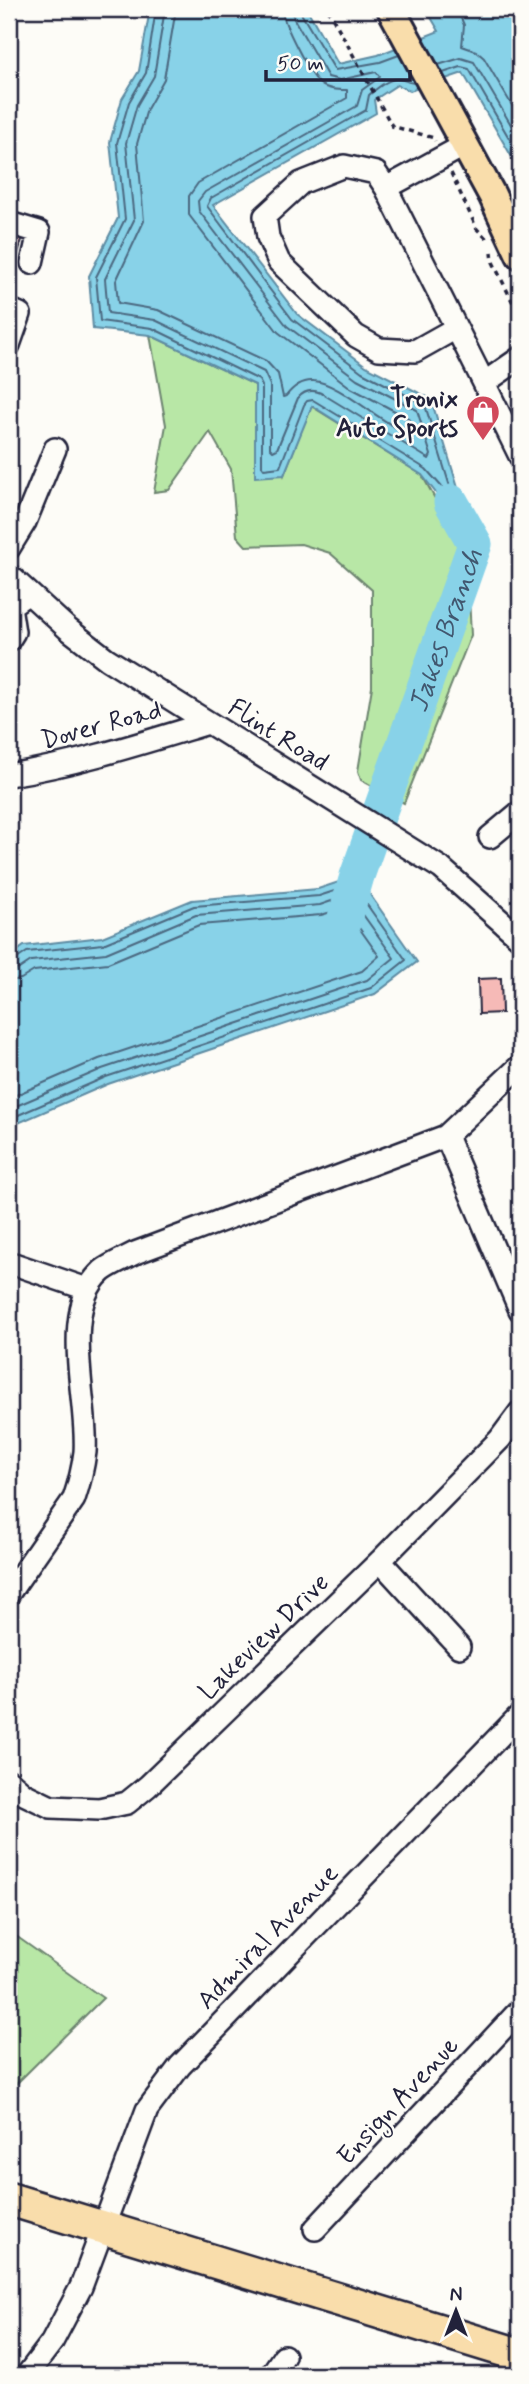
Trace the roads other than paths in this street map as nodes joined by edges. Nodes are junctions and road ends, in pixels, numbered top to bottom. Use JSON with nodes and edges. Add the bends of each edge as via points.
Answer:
{"nodes":[{"id":1,"x":391,"y":9,"type":"edge"},
{"id":2,"x":454,"y":151,"type":"junction"},
{"id":3,"x":386,"y":188,"type":"junction"},
{"id":4,"x":9,"y":223,"type":"edge"},
{"id":5,"x":520,"y":255,"type":"edge"},
{"id":6,"x":32,"y":264,"type":"dead end"},
{"id":7,"x":9,"y":309,"type":"edge"},
{"id":8,"x":456,"y":328,"type":"junction"},
{"id":9,"x":9,"y":345,"type":"edge"},
{"id":10,"x":520,"y":358,"type":"edge"},
{"id":11,"x":484,"y":383,"type":"junction"},
{"id":12,"x":55,"y":449,"type":"dead end"},
{"id":13,"x":520,"y":456,"type":"edge"},
{"id":14,"x":9,"y":548,"type":"edge"},
{"id":15,"x":9,"y":575,"type":"edge"},
{"id":16,"x":27,"y":594,"type":"junction"},
{"id":17,"x":9,"y":640,"type":"edge"},
{"id":18,"x":208,"y":723,"type":"junction"},
{"id":19,"x":9,"y":775,"type":"edge"},
{"id":20,"x":520,"y":812,"type":"edge"},
{"id":21,"x":491,"y":837,"type":"dead end"},
{"id":22,"x":520,"y":938,"type":"edge"},
{"id":23,"x":520,"y":1066,"type":"edge"},
{"id":24,"x":446,"y":1136,"type":"junction"},
{"id":25,"x":14,"y":1264,"type":"dead end"},
{"id":26,"x":88,"y":1289,"type":"junction"},
{"id":27,"x":520,"y":1310,"type":"edge"},
{"id":28,"x":520,"y":1412,"type":"edge"},
{"id":29,"x":380,"y":1561,"type":"junction"},
{"id":30,"x":9,"y":1593,"type":"edge"},
{"id":31,"x":459,"y":1647,"type":"dead end"},
{"id":32,"x":520,"y":1715,"type":"edge"},
{"id":33,"x":9,"y":1781,"type":"edge"},
{"id":34,"x":520,"y":2010,"type":"edge"},
{"id":35,"x":9,"y":2199,"type":"edge"},
{"id":36,"x":104,"y":2228,"type":"junction"},
{"id":37,"x":315,"y":2229,"type":"dead end"},
{"id":38,"x":520,"y":2355,"type":"edge"},
{"id":39,"x":284,"y":2356,"type":"dead end"},
{"id":40,"x":27,"y":2375,"type":"edge"},
{"id":41,"x":271,"y":2375,"type":"edge"}],
"edges":[{"from":1,"to":2,"type":"main road","via":[[450,116]]},
{"from":2,"to":3,"type":"street"},
{"from":2,"to":5,"type":"main road"},
{"from":3,"to":8,"type":"street"},
{"from":3,"to":8,"type":"street","via":[[376,173],[344,166],[301,183],[265,216],[279,262],[356,336],[379,349],[415,352]]},
{"from":4,"to":6,"type":"street","via":[[38,232]]},
{"from":7,"to":9,"type":"street","via":[[20,314]]},
{"from":8,"to":11,"type":"street"},
{"from":10,"to":11,"type":"street"},
{"from":11,"to":13,"type":"street"},
{"from":12,"to":14,"type":"street","via":[[25,522]]},
{"from":15,"to":16,"type":"street","name":"Flint Road"},
{"from":16,"to":17,"type":"street","via":[[10,606],[14,632]]},
{"from":16,"to":18,"type":"street","name":"Flint Road","via":[[107,659]]},
{"from":18,"to":19,"type":"street","name":"Dover Road","via":[[102,755]]},
{"from":18,"to":22,"type":"street","name":"Flint Road","via":[[441,868]]},
{"from":20,"to":21,"type":"street"},
{"from":23,"to":24,"type":"street"},
{"from":24,"to":26,"type":"street","via":[[135,1253],[102,1271]]},
{"from":24,"to":27,"type":"street"},
{"from":25,"to":26,"type":"street"},
{"from":26,"to":30,"type":"street","via":[[77,1348],[85,1451],[78,1486],[74,1499]]},
{"from":28,"to":29,"type":"street","name":"Lakeview Drive","via":[[500,1439]]},
{"from":29,"to":31,"type":"street"},
{"from":29,"to":33,"type":"street","name":"Lakeview Drive","via":[[127,1803],[99,1809],[51,1807]]},
{"from":32,"to":36,"type":"street","name":"Admiral Avenue","via":[[180,2066],[147,2110]]},
{"from":34,"to":37,"type":"street","name":"Ensign Avenue"},
{"from":35,"to":36,"type":"highway"},
{"from":36,"to":38,"type":"highway"},
{"from":36,"to":40,"type":"street","name":"Admiral Avenue","via":[[75,2298]]},
{"from":39,"to":41,"type":"street"}]}
